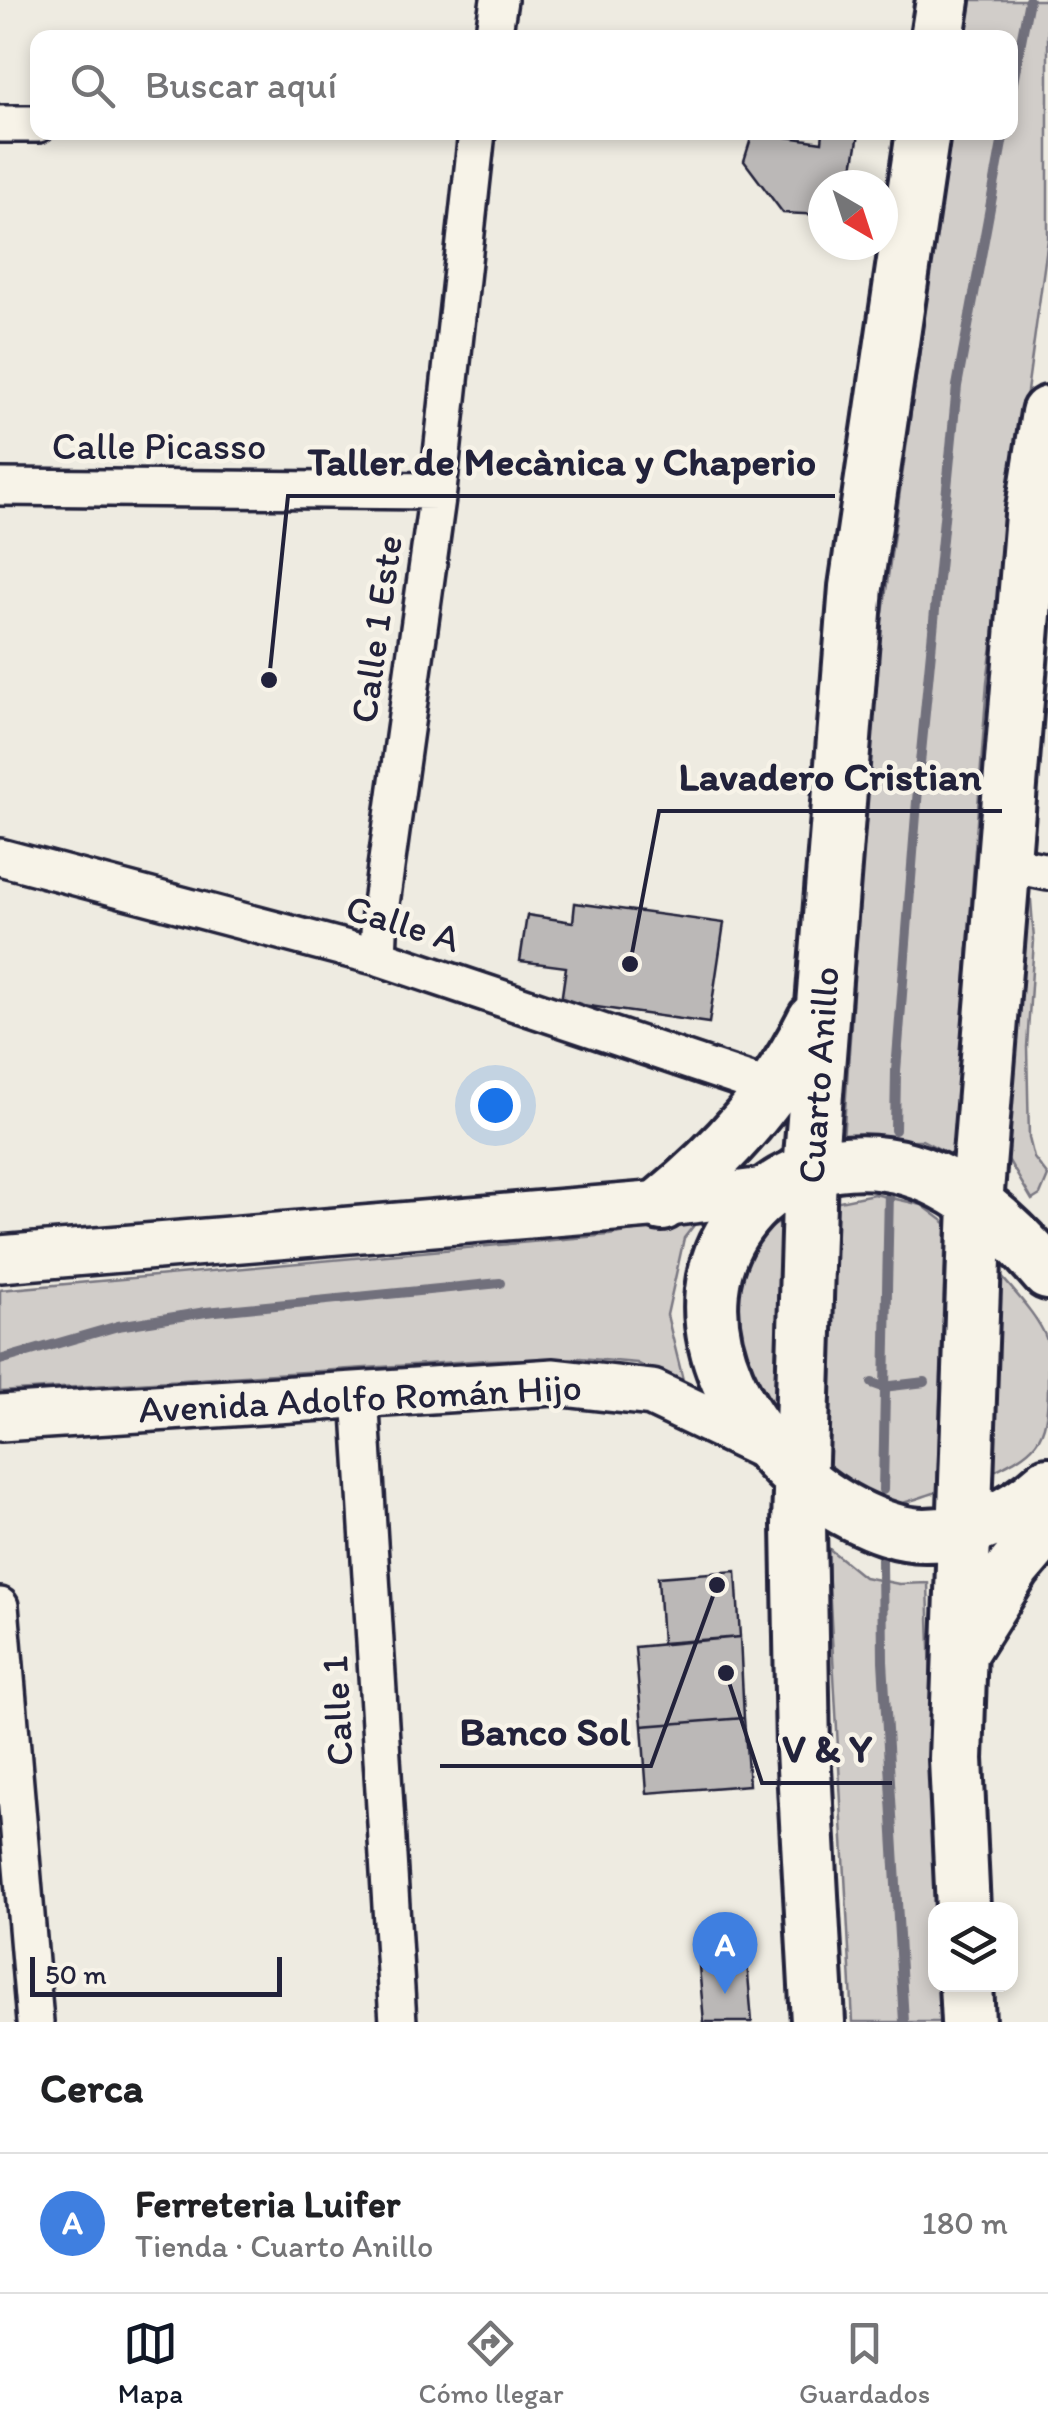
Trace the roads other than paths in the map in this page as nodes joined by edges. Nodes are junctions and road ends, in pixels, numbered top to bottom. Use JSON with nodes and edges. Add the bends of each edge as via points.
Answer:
{"nodes":[{"id":1,"x":499,"y":0,"type":"edge"},
{"id":2,"x":943,"y":0,"type":"edge"},
{"id":3,"x":494,"y":30,"type":"edge"},
{"id":4,"x":938,"y":30,"type":"edge"},
{"id":5,"x":0,"y":124,"type":"edge"},
{"id":6,"x":30,"y":124,"type":"edge"},
{"id":7,"x":476,"y":140,"type":"edge"},
{"id":8,"x":922,"y":140,"type":"edge"},
{"id":9,"x":1048,"y":413,"type":"edge"},
{"id":10,"x":0,"y":488,"type":"edge"},
{"id":11,"x":438,"y":491,"type":"junction"},
{"id":12,"x":1040,"y":515,"type":"edge"},
{"id":13,"x":0,"y":857,"type":"edge"},
{"id":14,"x":1026,"y":867,"type":"edge"},
{"id":15,"x":378,"y":957,"type":"junction"},
{"id":16,"x":823,"y":1001,"type":"junction"},
{"id":17,"x":774,"y":1090,"type":"junction"},
{"id":18,"x":791,"y":1180,"type":"junction"},
{"id":19,"x":662,"y":1204,"type":"junction"},
{"id":20,"x":976,"y":1204,"type":"junction"},
{"id":21,"x":0,"y":1258,"type":"edge"},
{"id":22,"x":1048,"y":1273,"type":"edge"},
{"id":23,"x":360,"y":1394,"type":"junction"},
{"id":24,"x":0,"y":1418,"type":"edge"},
{"id":25,"x":784,"y":1464,"type":"junction"},
{"id":26,"x":1023,"y":1509,"type":"edge"},
{"id":27,"x":0,"y":1606,"type":"edge"},
{"id":28,"x":959,"y":1654,"type":"junction"},
{"id":29,"x":963,"y":1902,"type":"edge"},
{"id":30,"x":966,"y":1992,"type":"edge"},
{"id":31,"x":35,"y":2022,"type":"edge"},
{"id":32,"x":398,"y":2022,"type":"edge"},
{"id":33,"x":818,"y":2022,"type":"edge"},
{"id":34,"x":968,"y":2022,"type":"edge"}],
"edges":[{"from":1,"to":3,"type":"street"},
{"from":2,"to":4,"type":"highway"},
{"from":5,"to":6,"type":"street"},
{"from":7,"to":11,"type":"street","name":"Calle 1 Este"},
{"from":8,"to":16,"type":"highway","name":"Cuarto Anillo","via":[[856,587]]},
{"from":9,"to":12,"type":"highway"},
{"from":10,"to":11,"type":"street","name":"Calle Picasso"},
{"from":11,"to":15,"type":"street","name":"Calle 1 Este"},
{"from":12,"to":14,"type":"highway"},
{"from":13,"to":15,"type":"street","name":"Calle A"},
{"from":14,"to":20,"type":"highway"},
{"from":15,"to":17,"type":"street","name":"Calle A"},
{"from":16,"to":17,"type":"highway"},
{"from":16,"to":18,"type":"highway","name":"Cuarto Anillo"},
{"from":17,"to":19,"type":"highway","via":[[704,1170]]},
{"from":18,"to":19,"type":"main road"},
{"from":18,"to":20,"type":"highway","via":[[850,1162],[890,1162],[925,1173]]},
{"from":18,"to":25,"type":"highway","name":"Cuarto Anillo"},
{"from":18,"to":25,"type":"highway","via":[[740,1220],[713,1278],[712,1299],[728,1381],[752,1428]]},
{"from":19,"to":21,"type":"main road"},
{"from":20,"to":22,"type":"highway"},
{"from":20,"to":26,"type":"highway"},
{"from":23,"to":24,"type":"main road","name":"Avenida Adolfo Román Hijo"},
{"from":23,"to":25,"type":"main road","name":"Avenida Adolfo Román Hijo","via":[[554,1382],[618,1387],[652,1393]]},
{"from":23,"to":32,"type":"street","name":"Calle 1"},
{"from":25,"to":26,"type":"highway","via":[[821,1496],[882,1528],[923,1535]]},
{"from":25,"to":33,"type":"highway","name":"Cuarto Anillo"},
{"from":26,"to":28,"type":"highway"},
{"from":26,"to":28,"type":"highway","via":[[1014,1567]]},
{"from":27,"to":31,"type":"street"},
{"from":28,"to":29,"type":"highway"},
{"from":30,"to":34,"type":"highway"}]}
